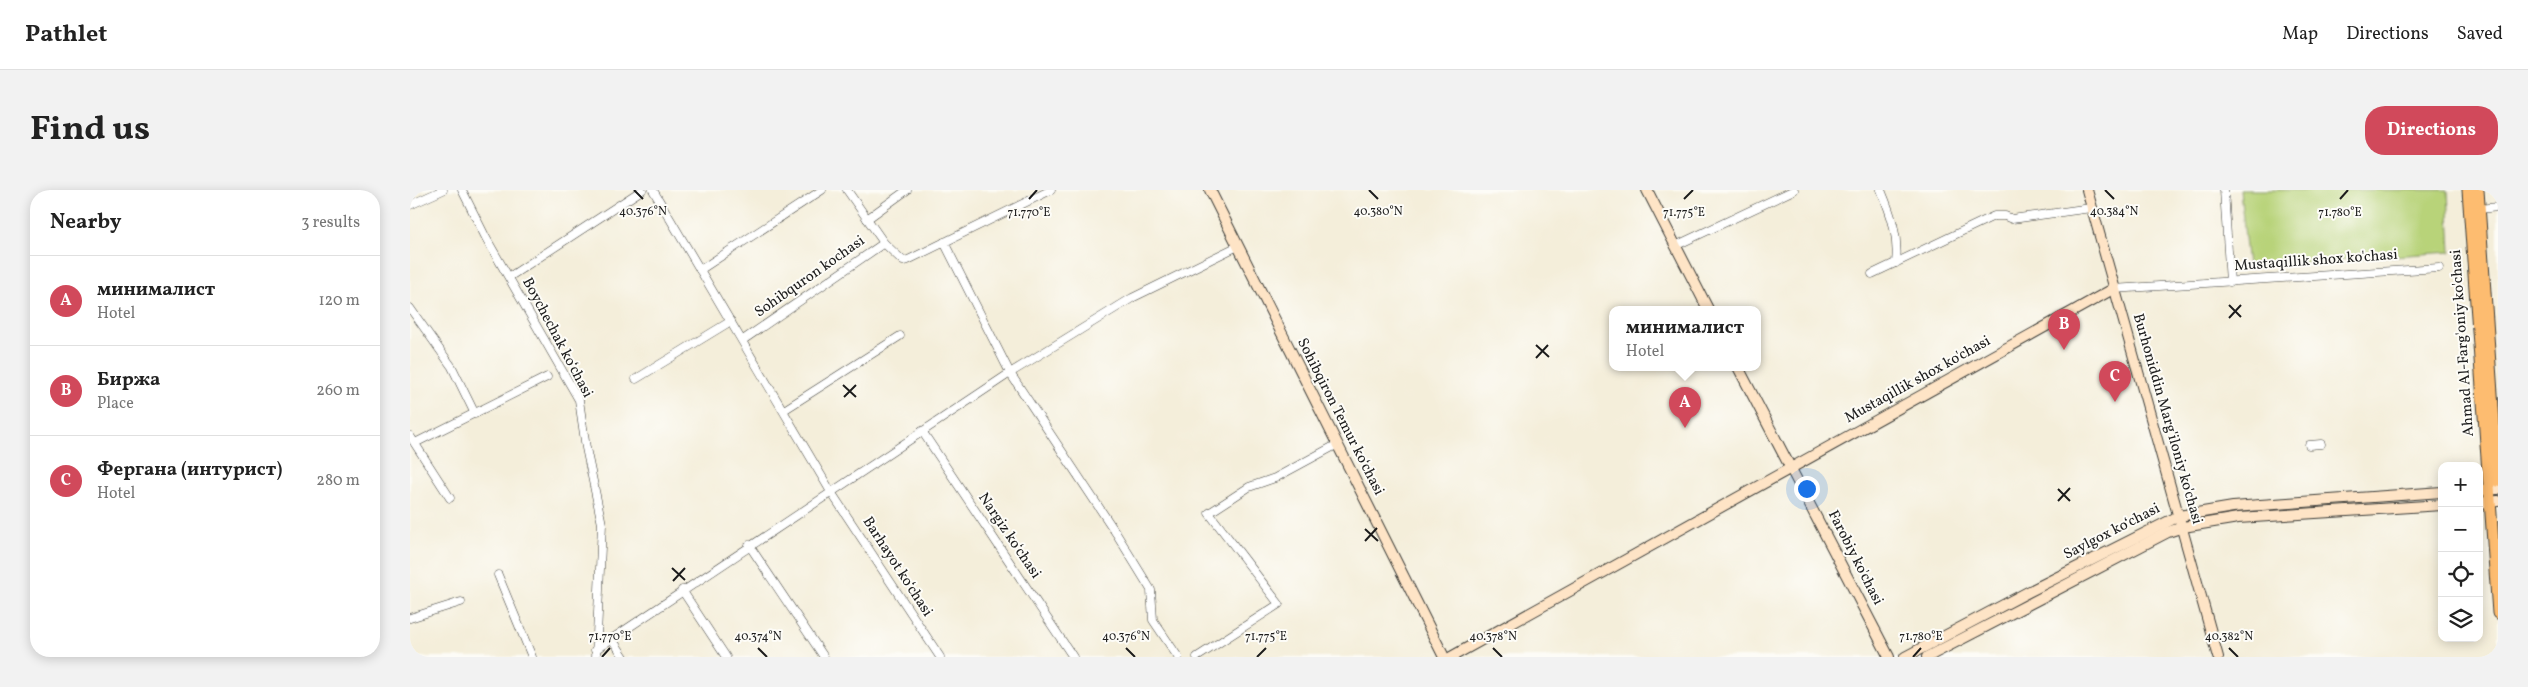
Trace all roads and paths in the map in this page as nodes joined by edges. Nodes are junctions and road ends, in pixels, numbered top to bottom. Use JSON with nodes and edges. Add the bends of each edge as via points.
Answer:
{"nodes":[{"id":1,"x":441,"y":190,"type":"edge"},
{"id":2,"x":462,"y":190,"type":"edge"},
{"id":3,"x":642,"y":190,"type":"edge"},
{"id":4,"x":653,"y":190,"type":"edge"},
{"id":5,"x":822,"y":190,"type":"edge"},
{"id":6,"x":847,"y":190,"type":"edge"},
{"id":7,"x":907,"y":190,"type":"edge"},
{"id":8,"x":1051,"y":190,"type":"edge"},
{"id":9,"x":1210,"y":190,"type":"edge"},
{"id":10,"x":1647,"y":190,"type":"edge"},
{"id":11,"x":1794,"y":190,"type":"edge"},
{"id":12,"x":1881,"y":190,"type":"edge"},
{"id":13,"x":2087,"y":190,"type":"edge"},
{"id":14,"x":2224,"y":190,"type":"edge"},
{"id":15,"x":2468,"y":190,"type":"edge"},
{"id":16,"x":2478,"y":190,"type":"edge"},
{"id":17,"x":410,"y":205,"type":"edge"},
{"id":18,"x":2498,"y":207,"type":"edge"},
{"id":19,"x":2092,"y":208,"type":"junction"},
{"id":20,"x":2480,"y":209,"type":"junction"},
{"id":21,"x":867,"y":219,"type":"junction"},
{"id":22,"x":944,"y":242,"type":"junction"},
{"id":23,"x":884,"y":243,"type":"junction"},
{"id":24,"x":1238,"y":246,"type":"junction"},
{"id":25,"x":1675,"y":246,"type":"junction"},
{"id":26,"x":1896,"y":263,"type":"junction"},
{"id":27,"x":2439,"y":268,"type":"dead end"},
{"id":28,"x":700,"y":270,"type":"junction"},
{"id":29,"x":1872,"y":274,"type":"dead end"},
{"id":30,"x":509,"y":277,"type":"junction"},
{"id":31,"x":2230,"y":282,"type":"junction"},
{"id":32,"x":2114,"y":288,"type":"junction"},
{"id":33,"x":1706,"y":306,"type":"edge"},
{"id":34,"x":410,"y":308,"type":"edge"},
{"id":35,"x":731,"y":321,"type":"junction"},
{"id":36,"x":900,"y":336,"type":"dead end"},
{"id":37,"x":743,"y":340,"type":"junction"},
{"id":38,"x":1740,"y":371,"type":"edge"},
{"id":39,"x":1010,"y":373,"type":"junction"},
{"id":40,"x":547,"y":377,"type":"dead end"},
{"id":41,"x":636,"y":379,"type":"dead end"},
{"id":42,"x":784,"y":410,"type":"junction"},
{"id":43,"x":475,"y":414,"type":"junction"},
{"id":44,"x":922,"y":431,"type":"junction"},
{"id":45,"x":410,"y":436,"type":"edge"},
{"id":46,"x":415,"y":443,"type":"junction"},
{"id":47,"x":2321,"y":444,"type":"dead end"},
{"id":48,"x":1336,"y":445,"type":"junction"},
{"id":49,"x":2309,"y":446,"type":"dead end"},
{"id":50,"x":1791,"y":468,"type":"junction"},
{"id":51,"x":2498,"y":481,"type":"edge"},
{"id":52,"x":2489,"y":489,"type":"edge"},
{"id":53,"x":832,"y":492,"type":"junction"},
{"id":54,"x":2438,"y":492,"type":"edge"},
{"id":55,"x":450,"y":498,"type":"dead end"},
{"id":56,"x":2489,"y":502,"type":"edge"},
{"id":57,"x":2438,"y":506,"type":"edge"},
{"id":58,"x":2179,"y":516,"type":"junction"},
{"id":59,"x":2183,"y":527,"type":"junction"},
{"id":60,"x":749,"y":546,"type":"junction"},
{"id":61,"x":498,"y":575,"type":"dead end"},
{"id":62,"x":682,"y":590,"type":"junction"},
{"id":63,"x":462,"y":602,"type":"dead end"},
{"id":64,"x":2498,"y":613,"type":"edge"},
{"id":65,"x":410,"y":618,"type":"edge"},
{"id":66,"x":612,"y":639,"type":"junction"},
{"id":67,"x":597,"y":655,"type":"edge"},
{"id":68,"x":532,"y":657,"type":"edge"},
{"id":69,"x":624,"y":657,"type":"edge"},
{"id":70,"x":726,"y":657,"type":"edge"},
{"id":71,"x":824,"y":657,"type":"edge"},
{"id":72,"x":940,"y":657,"type":"edge"},
{"id":73,"x":1073,"y":657,"type":"edge"},
{"id":74,"x":1178,"y":657,"type":"edge"},
{"id":75,"x":1197,"y":657,"type":"edge"},
{"id":76,"x":1444,"y":657,"type":"edge"},
{"id":77,"x":1452,"y":657,"type":"edge"},
{"id":78,"x":1889,"y":657,"type":"edge"},
{"id":79,"x":1905,"y":657,"type":"edge"},
{"id":80,"x":1927,"y":657,"type":"edge"},
{"id":81,"x":2218,"y":657,"type":"edge"}],
"edges":[{"from":1,"to":17,"type":"street"},
{"from":2,"to":30,"type":"street","name":"Boychechak koʻchasi"},
{"from":3,"to":30,"type":"street"},
{"from":4,"to":28,"type":"street","name":"Barhayot koʻchasi"},
{"from":5,"to":28,"type":"street"},
{"from":6,"to":21,"type":"street"},
{"from":7,"to":21,"type":"street"},
{"from":8,"to":22,"type":"street","name":"Sohibquron kochasi"},
{"from":9,"to":24,"type":"main road","name":"Sohibqiron Temur koʻchasi"},
{"from":10,"to":25,"type":"main road"},
{"from":11,"to":25,"type":"street"},
{"from":12,"to":26,"type":"street","via":[[1892,218],[1898,247]]},
{"from":13,"to":19,"type":"main road","name":"Burhoniddin Marg'iloniy ko'chasi"},
{"from":14,"to":31,"type":"street"},
{"from":15,"to":52,"type":"main road","name":"Ahmad Al-Farg'oniy ko'chasi"},
{"from":16,"to":20,"type":"main road","name":"Ahmad Al-Farg'oniy ko'chasi"},
{"from":18,"to":20,"type":"street"},
{"from":19,"to":26,"type":"street","via":[[2012,219],[1994,216]]},
{"from":19,"to":32,"type":"main road","name":"Burhoniddin Marg'iloniy ko'chasi"},
{"from":20,"to":51,"type":"main road","name":"Ahmad Al-Farg'oniy ko'chasi"},
{"from":21,"to":23,"type":"street"},
{"from":22,"to":23,"type":"street","name":"Sohibquron kochasi","via":[[903,261]]},
{"from":22,"to":39,"type":"street"},
{"from":23,"to":37,"type":"street","name":"Sohibquron kochasi"},
{"from":24,"to":39,"type":"street","via":[[1132,298]]},
{"from":24,"to":48,"type":"main road","name":"Sohibqiron Temur koʻchasi"},
{"from":25,"to":33,"type":"main road"},
{"from":26,"to":29,"type":"street"},
{"from":27,"to":31,"type":"street","name":"Mustaqillik shox ko'chasi"},
{"from":28,"to":35,"type":"street","name":"Barhayot koʻchasi"},
{"from":30,"to":67,"type":"street","name":"Boychechak koʻchasi","via":[[579,400],[602,524]]},
{"from":31,"to":32,"type":"street","name":"Mustaqillik shox ko'chasi"},
{"from":32,"to":50,"type":"main road","name":"Mustaqillik shox ko'chasi"},
{"from":32,"to":58,"type":"main road","name":"Burhoniddin Marg'iloniy ko'chasi"},
{"from":34,"to":43,"type":"street","via":[[452,367]]},
{"from":35,"to":37,"type":"street","name":"Barhayot koʻchasi"},
{"from":35,"to":41,"type":"street"},
{"from":36,"to":42,"type":"street"},
{"from":37,"to":42,"type":"street","name":"Barhayot koʻchasi"},
{"from":38,"to":50,"type":"main road","name":"Farobiy ko'chasi"},
{"from":39,"to":44,"type":"street"},
{"from":39,"to":74,"type":"street","via":[[1149,587],[1153,620]]},
{"from":40,"to":43,"type":"street"},
{"from":42,"to":53,"type":"street","name":"Barhayot koʻchasi"},
{"from":43,"to":46,"type":"street"},
{"from":44,"to":53,"type":"street"},
{"from":44,"to":73,"type":"street","name":"Nargiz koʻchasi"},
{"from":45,"to":46,"type":"street"},
{"from":46,"to":55,"type":"street"},
{"from":47,"to":49,"type":"street"},
{"from":48,"to":75,"type":"street","via":[[1275,478],[1249,487],[1209,513],[1279,604]]},
{"from":48,"to":76,"type":"main road","name":"Sohibqiron Temur koʻchasi"},
{"from":50,"to":77,"type":"main road","name":"Mustaqillik shox ko'chasi"},
{"from":50,"to":78,"type":"main road","name":"Farobiy ko'chasi"},
{"from":52,"to":56,"type":"main road","name":"Ahmad Al-Farg'oniy ko'chasi"},
{"from":53,"to":60,"type":"street"},
{"from":53,"to":72,"type":"street","name":"Barhayot koʻchasi"},
{"from":54,"to":58,"type":"main road","name":"Saylgox koʻchasi","via":[[2233,507]]},
{"from":56,"to":64,"type":"main road","name":"Ahmad Al-Farg'oniy ko'chasi"},
{"from":57,"to":59,"type":"main road","name":"Saylgox koʻchasi","via":[[2238,518]]},
{"from":58,"to":59,"type":"main road","name":"Burhoniddin Marg'iloniy ko'chasi"},
{"from":58,"to":79,"type":"main road","name":"Saylgox koʻchasi"},
{"from":59,"to":80,"type":"main road","name":"Saylgox koʻchasi"},
{"from":59,"to":81,"type":"main road","name":"Burhoniddin Marg'iloniy ko'chasi"},
{"from":60,"to":62,"type":"street"},
{"from":60,"to":71,"type":"street"},
{"from":61,"to":68,"type":"street"},
{"from":62,"to":66,"type":"street"},
{"from":62,"to":70,"type":"street"},
{"from":63,"to":65,"type":"street"},
{"from":66,"to":67,"type":"street"},
{"from":66,"to":69,"type":"street"}]}
